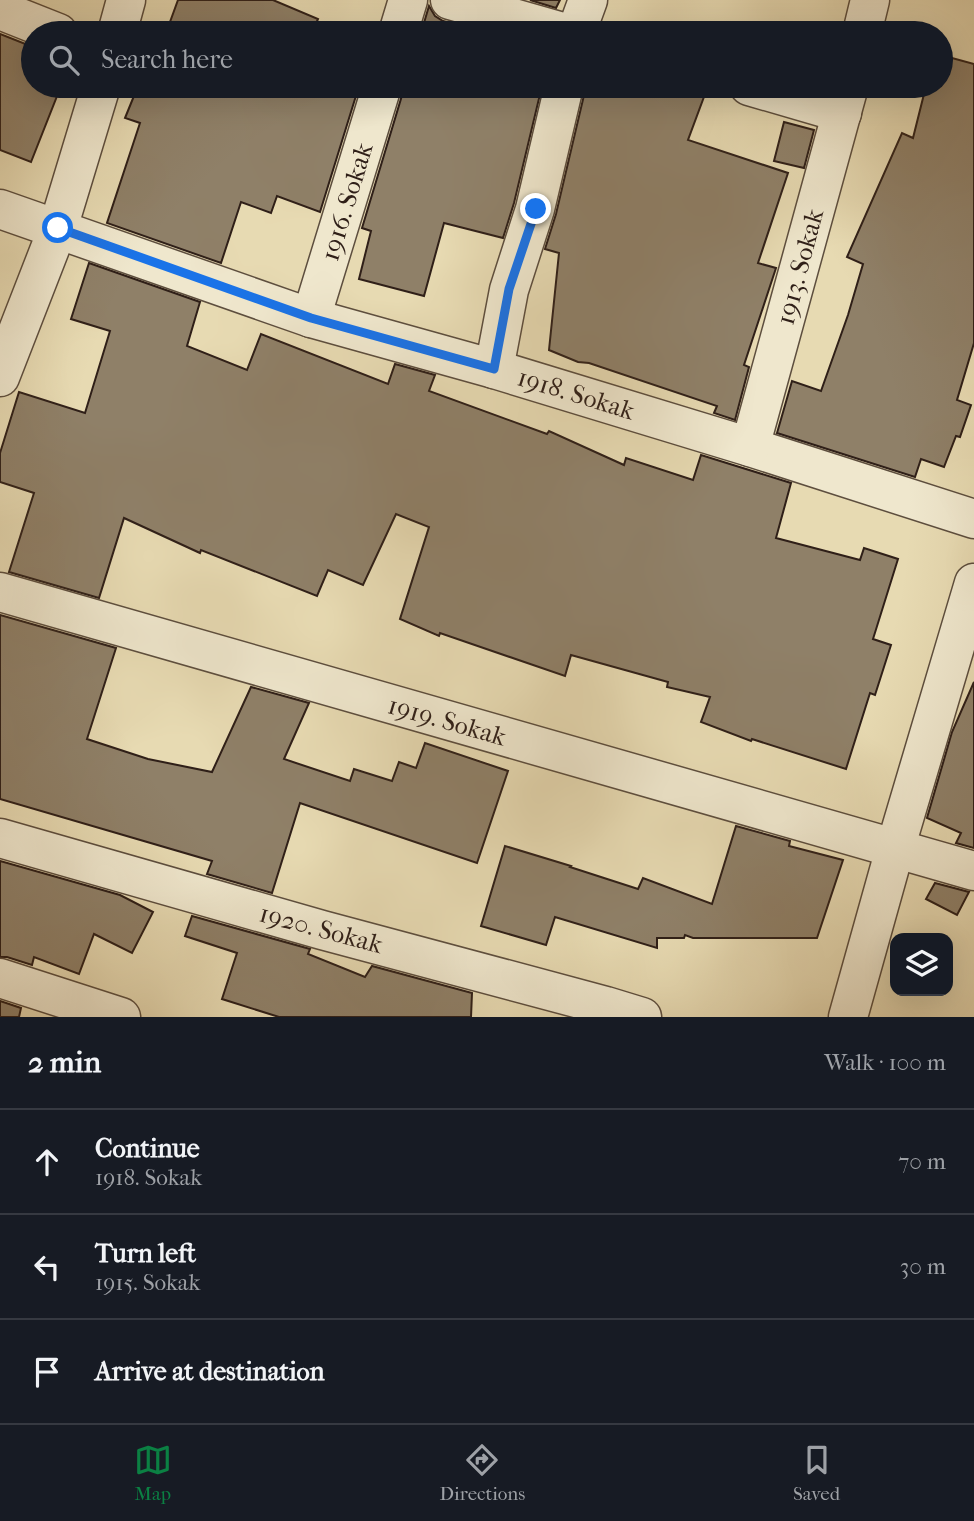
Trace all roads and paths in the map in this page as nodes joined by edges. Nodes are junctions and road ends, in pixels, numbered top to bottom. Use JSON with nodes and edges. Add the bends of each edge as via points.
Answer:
{"nodes":[{"id":1,"x":126,"y":0,"type":"edge"},
{"id":2,"x":408,"y":0,"type":"edge"},
{"id":3,"x":450,"y":0,"type":"edge"},
{"id":4,"x":588,"y":0,"type":"edge"},
{"id":5,"x":870,"y":0,"type":"edge"},
{"id":6,"x":0,"y":10,"type":"edge"},
{"id":7,"x":28,"y":21,"type":"edge"},
{"id":8,"x":120,"y":21,"type":"edge"},
{"id":9,"x":402,"y":21,"type":"edge"},
{"id":10,"x":524,"y":21,"type":"edge"},
{"id":11,"x":580,"y":21,"type":"edge"},
{"id":12,"x":865,"y":21,"type":"edge"},
{"id":13,"x":97,"y":98,"type":"edge"},
{"id":14,"x":378,"y":98,"type":"edge"},
{"id":15,"x":561,"y":98,"type":"edge"},
{"id":16,"x":845,"y":99,"type":"edge"},
{"id":17,"x":0,"y":209,"type":"edge"},
{"id":18,"x":58,"y":228,"type":"junction"},
{"id":19,"x":311,"y":318,"type":"junction"},
{"id":20,"x":494,"y":369,"type":"junction"},
{"id":21,"x":0,"y":377,"type":"edge"},
{"id":22,"x":750,"y":447,"type":"junction"},
{"id":23,"x":974,"y":519,"type":"edge"},
{"id":24,"x":974,"y":583,"type":"edge"},
{"id":25,"x":0,"y":592,"type":"edge"},
{"id":26,"x":0,"y":838,"type":"edge"},
{"id":27,"x":895,"y":849,"type":"junction"},
{"id":28,"x":974,"y":871,"type":"edge"},
{"id":29,"x":0,"y":978,"type":"edge"},
{"id":30,"x":121,"y":1017,"type":"edge"},
{"id":31,"x":642,"y":1017,"type":"edge"},
{"id":32,"x":848,"y":1017,"type":"edge"}],
"edges":[{"from":1,"to":8,"type":"street"},
{"from":2,"to":9,"type":"street"},
{"from":3,"to":10,"type":"street"},
{"from":4,"to":11,"type":"street"},
{"from":5,"to":12,"type":"street"},
{"from":6,"to":7,"type":"street"},
{"from":13,"to":18,"type":"street"},
{"from":14,"to":19,"type":"street","name":"1916. Sokak"},
{"from":15,"to":20,"type":"street","via":[[536,209],[509,289]]},
{"from":16,"to":22,"type":"street","name":"1913. Sokak"},
{"from":17,"to":18,"type":"street","name":"1918. Sokak"},
{"from":18,"to":19,"type":"street","name":"1918. Sokak"},
{"from":18,"to":21,"type":"street"},
{"from":19,"to":20,"type":"street","name":"1918. Sokak"},
{"from":20,"to":22,"type":"street","name":"1918. Sokak"},
{"from":22,"to":23,"type":"street","name":"1918. Sokak"},
{"from":24,"to":27,"type":"street"},
{"from":25,"to":27,"type":"street","name":"1919. Sokak"},
{"from":26,"to":31,"type":"street","name":"1920. Sokak"},
{"from":27,"to":28,"type":"street","name":"1919. Sokak"},
{"from":27,"to":32,"type":"street"},
{"from":29,"to":30,"type":"street"}]}
